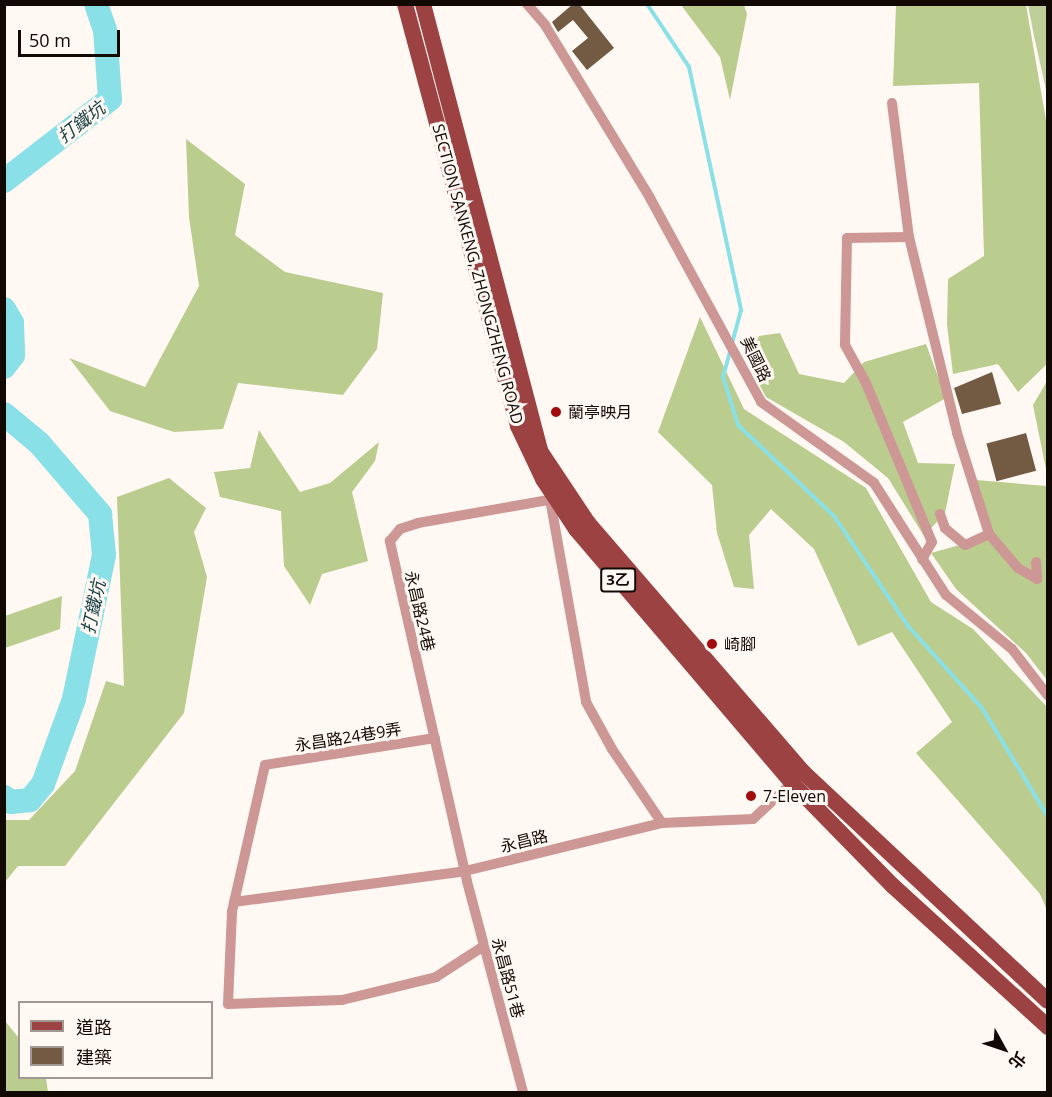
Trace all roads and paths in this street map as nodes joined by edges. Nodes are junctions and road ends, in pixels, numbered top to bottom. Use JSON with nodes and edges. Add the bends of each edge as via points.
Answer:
{"nodes":[{"id":1,"x":405,"y":4,"type":"edge"},
{"id":2,"x":423,"y":4,"type":"edge"},
{"id":3,"x":527,"y":4,"type":"edge"},
{"id":4,"x":892,"y":103,"type":"dead end"},
{"id":5,"x":909,"y":237,"type":"junction"},
{"id":6,"x":558,"y":498,"type":"junction"},
{"id":7,"x":940,"y":514,"type":"dead end"},
{"id":8,"x":989,"y":534,"type":"junction"},
{"id":9,"x":922,"y":560,"type":"junction"},
{"id":10,"x":1036,"y":562,"type":"dead end"},
{"id":11,"x":1047,"y":696,"type":"edge"},
{"id":12,"x":435,"y":738,"type":"junction"},
{"id":13,"x":798,"y":778,"type":"junction"},
{"id":14,"x":662,"y":823,"type":"junction"},
{"id":15,"x":465,"y":871,"type":"junction"},
{"id":16,"x":234,"y":902,"type":"junction"},
{"id":17,"x":484,"y":946,"type":"junction"},
{"id":18,"x":1047,"y":1001,"type":"edge"},
{"id":19,"x":1047,"y":1027,"type":"edge"},
{"id":20,"x":523,"y":1092,"type":"edge"}],
"edges":[{"from":1,"to":6,"type":"main road","name":"SECTION SANKENG, ZHONGZHENG ROAD","number":"3乙","via":[[518,426]]},
{"from":2,"to":6,"type":"main road","name":"SECTION SANKENG, ZHONGZHENG ROAD","number":"3乙","via":[[540,451]]},
{"from":3,"to":9,"type":"street","name":"美國路","via":[[545,25],[726,332],[761,402],[874,483]]},
{"from":4,"to":5,"type":"street"},
{"from":5,"to":8,"type":"street","via":[[957,433]]},
{"from":5,"to":9,"type":"street","via":[[847,238],[845,345],[866,383],[932,542]]},
{"from":6,"to":12,"type":"street","name":"永昌路24巷","via":[[418,523],[400,529],[390,541]]},
{"from":6,"to":13,"type":"main road","name":"SECTION SANKENG, ZHONGZHENG ROAD","number":"3乙","via":[[576,529]]},
{"from":6,"to":14,"type":"street","via":[[586,702]]},
{"from":7,"to":8,"type":"street","via":[[945,528],[965,545]]},
{"from":8,"to":10,"type":"street","via":[[1018,568],[1036,579]]},
{"from":9,"to":11,"type":"street","name":"美國路","via":[[946,595],[1012,649]]},
{"from":12,"to":15,"type":"street","name":"永昌路24巷"},
{"from":12,"to":16,"type":"street","name":"永昌路24巷9弄","via":[[265,765]]},
{"from":13,"to":14,"type":"street","name":"永昌路","via":[[753,819]]},
{"from":13,"to":18,"type":"main road","name":"SECTION SANKENG, ZHONGZHENG ROAD","number":"3乙"},
{"from":13,"to":19,"type":"main road","name":"SECTION SANKENG, ZHONGZHENG ROAD","number":"3乙","via":[[893,886]]},
{"from":14,"to":15,"type":"street","name":"永昌路"},
{"from":15,"to":16,"type":"street","name":"永昌路"},
{"from":15,"to":17,"type":"street","name":"永昌路51巷"},
{"from":16,"to":17,"type":"street","via":[[228,1004],[342,1000],[435,977]]},
{"from":17,"to":20,"type":"street","name":"永昌路51巷"}]}
